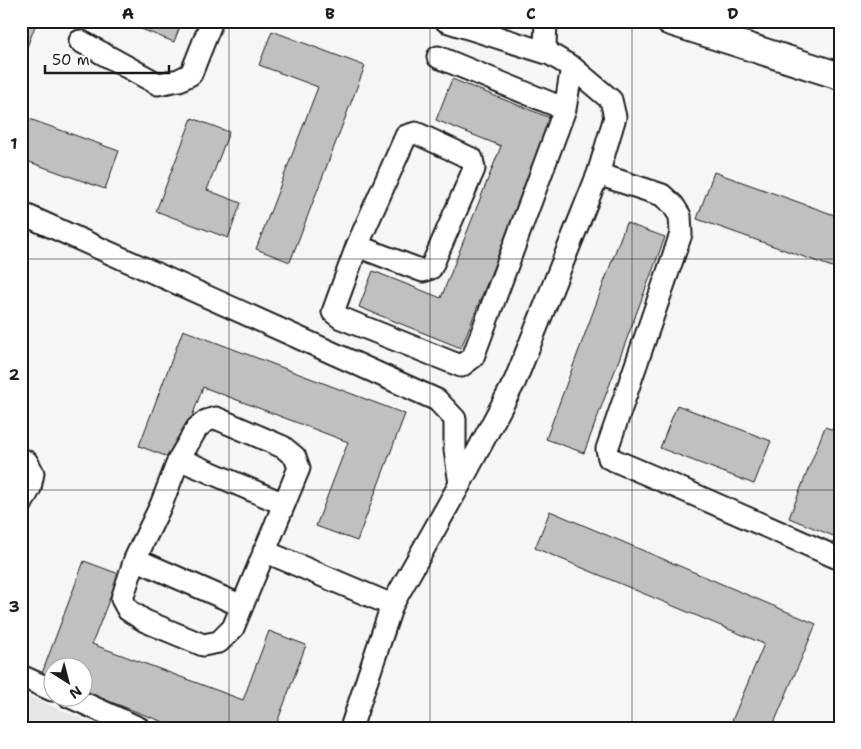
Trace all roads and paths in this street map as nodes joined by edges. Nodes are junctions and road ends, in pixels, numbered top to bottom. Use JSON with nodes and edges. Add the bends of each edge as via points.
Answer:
{"nodes":[{"id":1,"x":212,"y":21,"type":"edge"},
{"id":2,"x":446,"y":21,"type":"edge"},
{"id":3,"x":546,"y":21,"type":"edge"},
{"id":4,"x":668,"y":21,"type":"edge"},
{"id":5,"x":80,"y":41,"type":"dead end"},
{"id":6,"x":550,"y":54,"type":"junction"},
{"id":7,"x":438,"y":57,"type":"dead end"},
{"id":8,"x":572,"y":67,"type":"junction"},
{"id":9,"x":840,"y":76,"type":"edge"},
{"id":10,"x":565,"y":109,"type":"junction"},
{"id":11,"x":598,"y":174,"type":"junction"},
{"id":12,"x":21,"y":213,"type":"edge"},
{"id":13,"x":357,"y":246,"type":"junction"},
{"id":14,"x":21,"y":459,"type":"edge"},
{"id":15,"x":179,"y":459,"type":"junction"},
{"id":16,"x":460,"y":484,"type":"junction"},
{"id":17,"x":284,"y":504,"type":"junction"},
{"id":18,"x":21,"y":505,"type":"edge"},
{"id":19,"x":264,"y":551,"type":"junction"},
{"id":20,"x":135,"y":559,"type":"junction"},
{"id":21,"x":840,"y":559,"type":"edge"},
{"id":22,"x":392,"y":605,"type":"junction"},
{"id":23,"x":242,"y":606,"type":"junction"},
{"id":24,"x":21,"y":676,"type":"edge"},
{"id":25,"x":42,"y":685,"type":"edge"},
{"id":26,"x":90,"y":706,"type":"edge"},
{"id":27,"x":138,"y":728,"type":"edge"},
{"id":28,"x":351,"y":728,"type":"edge"}],
"edges":[{"from":1,"to":5,"type":"lane","via":[[191,74],[158,84]]},
{"from":2,"to":6,"type":"lane"},
{"from":3,"to":6,"type":"lane","via":[[545,46]]},
{"from":4,"to":9,"type":"main road"},
{"from":6,"to":8,"type":"lane"},
{"from":7,"to":10,"type":"lane"},
{"from":8,"to":10,"type":"lane"},
{"from":8,"to":11,"type":"lane","via":[[611,100],[615,117]]},
{"from":10,"to":13,"type":"lane","via":[[473,357],[461,366],[332,312]]},
{"from":11,"to":16,"type":"lane","via":[[515,381]]},
{"from":11,"to":21,"type":"lane","via":[[662,195],[680,216],[681,234],[607,449],[609,458]]},
{"from":12,"to":16,"type":"lane","via":[[437,400],[455,419]]},
{"from":13,"to":13,"type":"lane","via":[[406,136],[416,133],[472,159],[474,169],[431,268],[423,271]]},
{"from":14,"to":18,"type":"lane","via":[[27,462],[34,474]]},
{"from":15,"to":17,"type":"lane"},
{"from":15,"to":17,"type":"lane","via":[[197,428],[216,418],[283,447],[294,457],[299,468]]},
{"from":15,"to":20,"type":"lane"},
{"from":16,"to":22,"type":"lane"},
{"from":17,"to":19,"type":"lane"},
{"from":19,"to":22,"type":"lane"},
{"from":19,"to":23,"type":"lane"},
{"from":20,"to":23,"type":"lane"},
{"from":20,"to":23,"type":"lane","via":[[122,599],[128,610],[145,621],[203,645],[219,642],[233,628]]},
{"from":22,"to":28,"type":"lane"},
{"from":24,"to":25,"type":"lane"},
{"from":26,"to":27,"type":"lane"}]}
